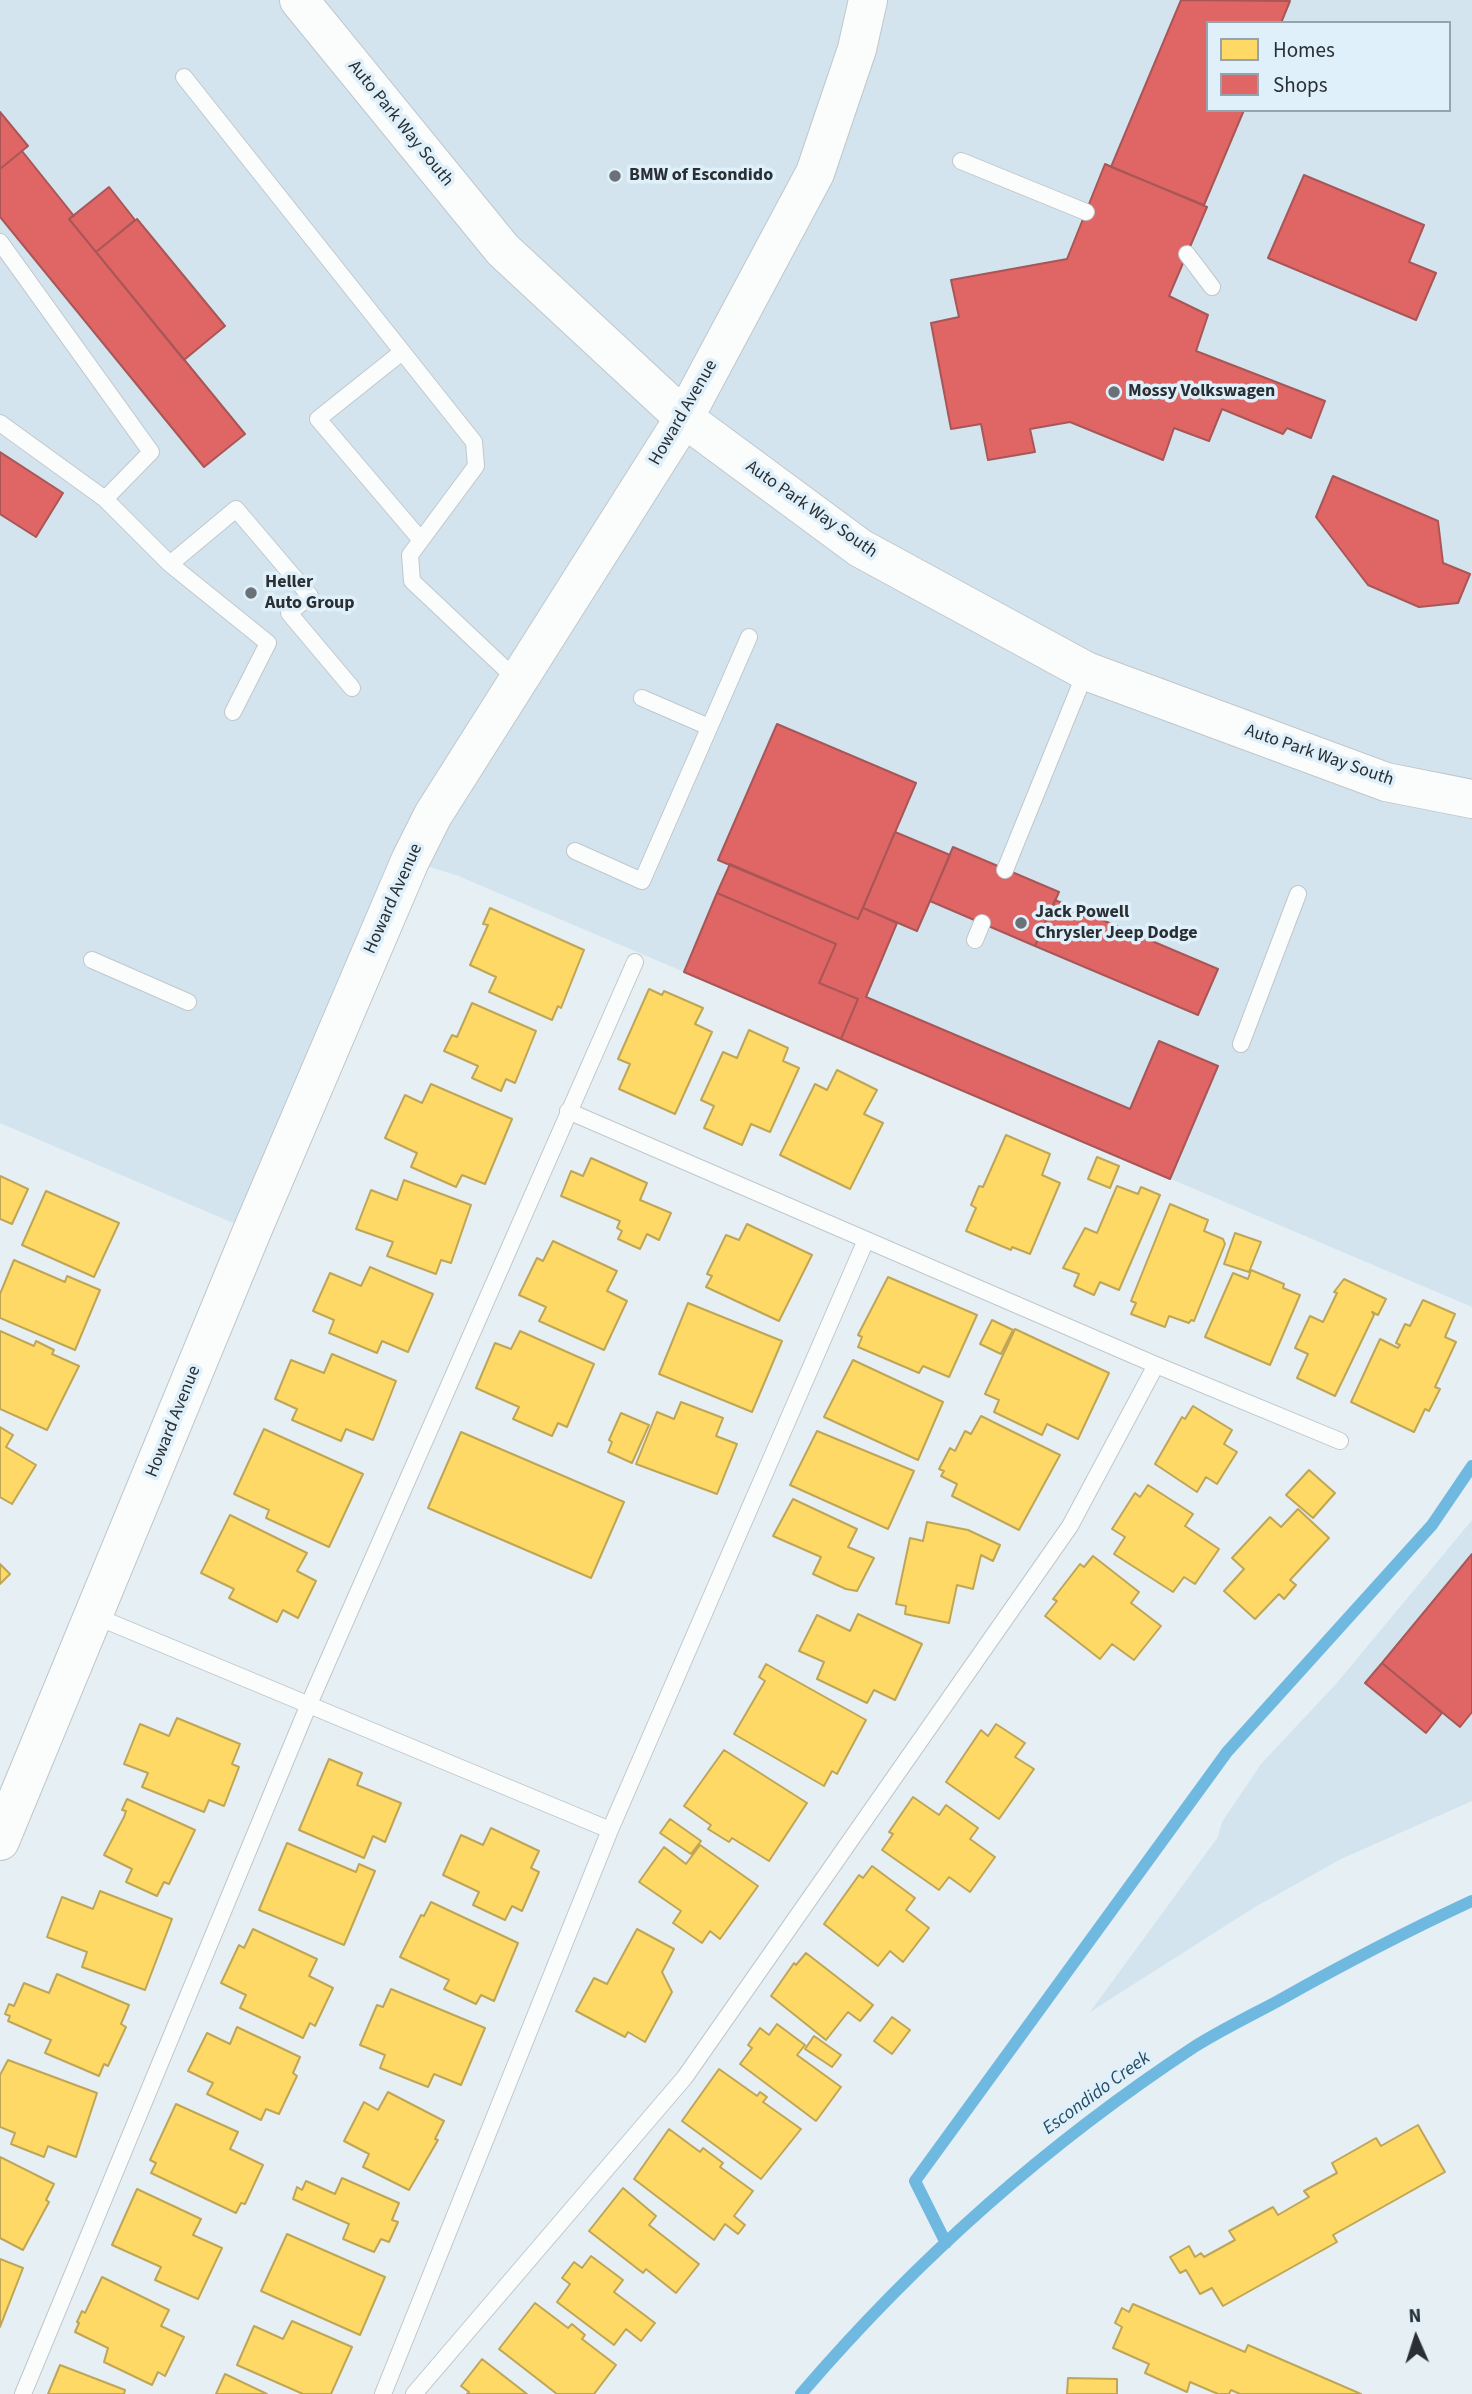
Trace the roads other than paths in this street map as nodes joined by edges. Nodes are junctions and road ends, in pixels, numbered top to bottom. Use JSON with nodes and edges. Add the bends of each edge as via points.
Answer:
{"nodes":[{"id":1,"x":299,"y":0,"type":"edge"},
{"id":2,"x":868,"y":0,"type":"edge"},
{"id":3,"x":184,"y":77,"type":"dead end"},
{"id":4,"x":961,"y":161,"type":"dead end"},
{"id":5,"x":1086,"y":212,"type":"dead end"},
{"id":6,"x":0,"y":242,"type":"edge"},
{"id":7,"x":1187,"y":254,"type":"dead end"},
{"id":8,"x":1212,"y":287,"type":"dead end"},
{"id":9,"x":402,"y":352,"type":"junction"},
{"id":10,"x":684,"y":418,"type":"junction"},
{"id":11,"x":0,"y":424,"type":"edge"},
{"id":12,"x":105,"y":499,"type":"junction"},
{"id":13,"x":419,"y":539,"type":"junction"},
{"id":14,"x":170,"y":564,"type":"junction"},
{"id":15,"x":749,"y":637,"type":"dead end"},
{"id":16,"x":1086,"y":671,"type":"junction"},
{"id":17,"x":518,"y":681,"type":"junction"},
{"id":18,"x":352,"y":688,"type":"dead end"},
{"id":19,"x":642,"y":698,"type":"dead end"},
{"id":20,"x":233,"y":712,"type":"dead end"},
{"id":21,"x":709,"y":727,"type":"junction"},
{"id":22,"x":1472,"y":799,"type":"edge"},
{"id":23,"x":575,"y":851,"type":"dead end"},
{"id":24,"x":1005,"y":870,"type":"dead end"},
{"id":25,"x":1298,"y":894,"type":"dead end"},
{"id":26,"x":982,"y":923,"type":"dead end"},
{"id":27,"x":975,"y":940,"type":"dead end"},
{"id":28,"x":92,"y":960,"type":"dead end"},
{"id":29,"x":635,"y":962,"type":"dead end"},
{"id":30,"x":188,"y":1002,"type":"dead end"},
{"id":31,"x":1241,"y":1044,"type":"dead end"},
{"id":32,"x":568,"y":1111,"type":"junction"},
{"id":33,"x":866,"y":1240,"type":"junction"},
{"id":34,"x":1156,"y":1366,"type":"junction"},
{"id":35,"x":1340,"y":1441,"type":"dead end"},
{"id":36,"x":95,"y":1616,"type":"junction"},
{"id":37,"x":309,"y":1704,"type":"junction"},
{"id":38,"x":610,"y":1830,"type":"junction"},
{"id":39,"x":0,"y":1841,"type":"edge"},
{"id":40,"x":23,"y":2394,"type":"edge"},
{"id":41,"x":383,"y":2394,"type":"edge"},
{"id":42,"x":414,"y":2394,"type":"edge"}],
"edges":[{"from":1,"to":10,"type":"street","name":"Auto Park Way South","via":[[503,250]]},
{"from":2,"to":10,"type":"street","name":"Howard Avenue","via":[[857,49],[815,173]]},
{"from":3,"to":9,"type":"lane"},
{"from":4,"to":5,"type":"lane"},
{"from":6,"to":12,"type":"lane","via":[[151,452]]},
{"from":7,"to":8,"type":"lane"},
{"from":9,"to":13,"type":"lane","via":[[474,442],[476,466]]},
{"from":9,"to":13,"type":"lane","via":[[318,419]]},
{"from":10,"to":16,"type":"street","name":"Auto Park Way South","via":[[860,548]]},
{"from":10,"to":17,"type":"street","name":"Howard Avenue"},
{"from":11,"to":12,"type":"lane"},
{"from":12,"to":14,"type":"lane"},
{"from":13,"to":17,"type":"lane","via":[[410,555],[412,582]]},
{"from":14,"to":18,"type":"lane","via":[[236,509],[310,596],[289,613]]},
{"from":14,"to":20,"type":"lane","via":[[268,643]]},
{"from":15,"to":21,"type":"lane"},
{"from":16,"to":22,"type":"street","name":"Auto Park Way South","via":[[1387,782]]},
{"from":16,"to":24,"type":"lane"},
{"from":17,"to":36,"type":"street","name":"Howard Avenue","via":[[433,815],[410,861]]},
{"from":19,"to":21,"type":"lane"},
{"from":21,"to":23,"type":"lane","via":[[642,881]]},
{"from":25,"to":31,"type":"lane"},
{"from":26,"to":27,"type":"lane"},
{"from":28,"to":30,"type":"lane"},
{"from":29,"to":32,"type":"lane"},
{"from":32,"to":33,"type":"lane"},
{"from":32,"to":37,"type":"lane"},
{"from":33,"to":34,"type":"lane"},
{"from":33,"to":38,"type":"lane"},
{"from":34,"to":35,"type":"lane"},
{"from":34,"to":42,"type":"lane","via":[[1070,1526],[685,2077]]},
{"from":36,"to":37,"type":"lane"},
{"from":36,"to":39,"type":"street","name":"Howard Avenue"},
{"from":37,"to":38,"type":"lane"},
{"from":37,"to":40,"type":"lane"},
{"from":38,"to":41,"type":"lane"}]}
